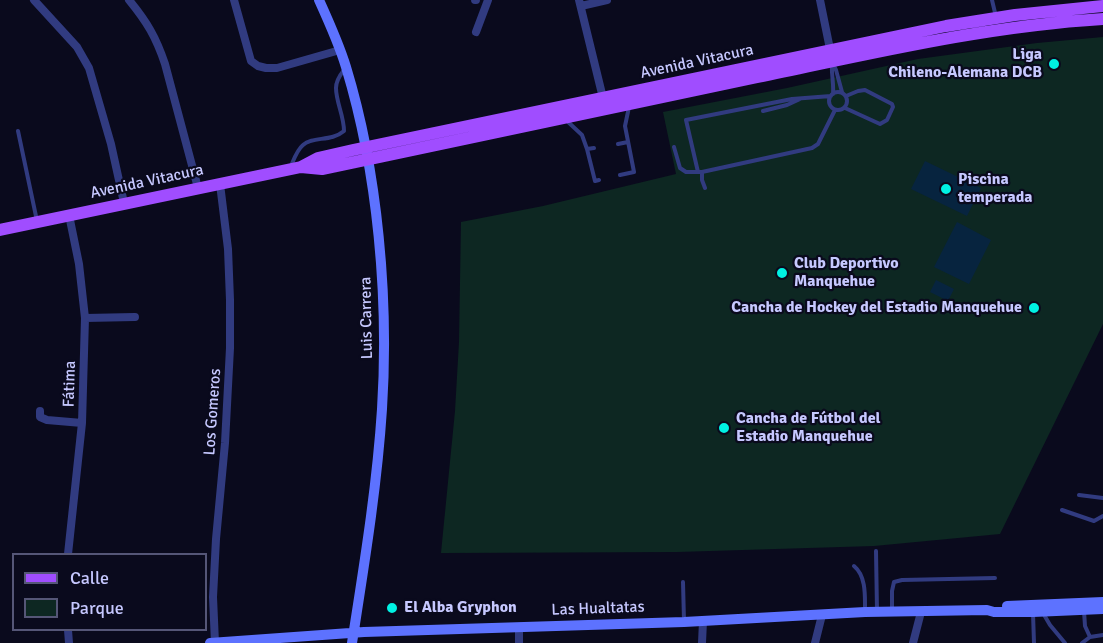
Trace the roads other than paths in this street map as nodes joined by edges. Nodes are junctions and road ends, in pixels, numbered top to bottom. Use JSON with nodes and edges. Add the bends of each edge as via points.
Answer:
{"nodes":[{"id":1,"x":34,"y":0,"type":"edge"},
{"id":2,"x":129,"y":0,"type":"edge"},
{"id":3,"x":234,"y":0,"type":"edge"},
{"id":4,"x":319,"y":0,"type":"edge"},
{"id":5,"x":488,"y":0,"type":"edge"},
{"id":6,"x":607,"y":0,"type":"edge"},
{"id":7,"x":820,"y":0,"type":"edge"},
{"id":8,"x":992,"y":0,"type":"edge"},
{"id":9,"x":580,"y":3,"type":"edge"},
{"id":10,"x":1068,"y":5,"type":"edge"},
{"id":11,"x":1103,"y":6,"type":"edge"},
{"id":12,"x":997,"y":18,"type":"junction"},
{"id":13,"x":1103,"y":19,"type":"edge"},
{"id":14,"x":476,"y":32,"type":"dead end"},
{"id":15,"x":340,"y":50,"type":"junction"},
{"id":16,"x":831,"y":56,"type":"junction"},
{"id":17,"x":345,"y":66,"type":"junction"},
{"id":18,"x":842,"y":92,"type":"junction"},
{"id":19,"x":832,"y":95,"type":"junction"},
{"id":20,"x":846,"y":96,"type":"junction"},
{"id":21,"x":603,"y":98,"type":"junction"},
{"id":22,"x":804,"y":98,"type":"junction"},
{"id":23,"x":629,"y":105,"type":"junction"},
{"id":24,"x":845,"y":108,"type":"junction"},
{"id":25,"x":835,"y":110,"type":"junction"},
{"id":26,"x":763,"y":111,"type":"dead end"},
{"id":27,"x":564,"y":119,"type":"junction"},
{"id":28,"x":18,"y":132,"type":"dead end"},
{"id":29,"x":628,"y":142,"type":"junction"},
{"id":30,"x":618,"y":144,"type":"dead end"},
{"id":31,"x":674,"y":147,"type":"dead end"},
{"id":32,"x":594,"y":148,"type":"dead end"},
{"id":33,"x":587,"y":149,"type":"junction"},
{"id":34,"x":366,"y":154,"type":"junction"},
{"id":35,"x":295,"y":168,"type":"junction"},
{"id":36,"x":700,"y":172,"type":"junction"},
{"id":37,"x":620,"y":175,"type":"dead end"},
{"id":38,"x":599,"y":180,"type":"dead end"},
{"id":39,"x":219,"y":184,"type":"junction"},
{"id":40,"x":198,"y":188,"type":"junction"},
{"id":41,"x":705,"y":188,"type":"dead end"},
{"id":42,"x":124,"y":203,"type":"junction"},
{"id":43,"x":69,"y":215,"type":"junction"},
{"id":44,"x":38,"y":222,"type":"junction"},
{"id":45,"x":0,"y":230,"type":"edge"},
{"id":46,"x":135,"y":317,"type":"dead end"},
{"id":47,"x":85,"y":318,"type":"junction"},
{"id":48,"x":40,"y":411,"type":"dead end"},
{"id":49,"x":82,"y":423,"type":"junction"},
{"id":50,"x":1079,"y":495,"type":"dead end"},
{"id":51,"x":1103,"y":498,"type":"edge"},
{"id":52,"x":1062,"y":510,"type":"dead end"},
{"id":53,"x":1103,"y":516,"type":"edge"},
{"id":54,"x":876,"y":551,"type":"dead end"},
{"id":55,"x":68,"y":553,"type":"edge"},
{"id":56,"x":854,"y":566,"type":"dead end"},
{"id":57,"x":994,"y":578,"type":"dead end"},
{"id":58,"x":683,"y":582,"type":"dead end"},
{"id":59,"x":1103,"y":602,"type":"edge"},
{"id":60,"x":1103,"y":609,"type":"edge"},
{"id":61,"x":987,"y":610,"type":"junction"},
{"id":62,"x":1084,"y":610,"type":"junction"},
{"id":63,"x":871,"y":612,"type":"junction"},
{"id":64,"x":892,"y":612,"type":"junction"},
{"id":65,"x":921,"y":612,"type":"junction"},
{"id":66,"x":1038,"y":612,"type":"junction"},
{"id":67,"x":822,"y":615,"type":"junction"},
{"id":68,"x":703,"y":621,"type":"junction"},
{"id":69,"x":684,"y":622,"type":"junction"},
{"id":70,"x":519,"y":627,"type":"junction"},
{"id":71,"x":1103,"y":635,"type":"edge"},
{"id":72,"x":1090,"y":637,"type":"junction"},
{"id":73,"x":353,"y":638,"type":"edge"},
{"id":74,"x":269,"y":641,"type":"edge"},
{"id":75,"x":210,"y":643,"type":"edge"},
{"id":76,"x":215,"y":643,"type":"edge"},
{"id":77,"x":519,"y":643,"type":"edge"},
{"id":78,"x":702,"y":643,"type":"edge"},
{"id":79,"x":815,"y":643,"type":"edge"},
{"id":80,"x":914,"y":643,"type":"edge"},
{"id":81,"x":1034,"y":643,"type":"edge"},
{"id":82,"x":1065,"y":643,"type":"edge"},
{"id":83,"x":1082,"y":643,"type":"edge"}],
"edges":[{"from":1,"to":42,"type":"street","via":[[77,47],[89,68]]},
{"from":2,"to":40,"type":"street","via":[[158,44]]},
{"from":3,"to":15,"type":"street","via":[[251,61],[258,66],[277,68]]},
{"from":4,"to":15,"type":"street","name":"Luis Carrera"},
{"from":5,"to":14,"type":"street"},
{"from":6,"to":9,"type":"street"},
{"from":7,"to":16,"type":"street"},
{"from":8,"to":12,"type":"lane"},
{"from":9,"to":21,"type":"street"},
{"from":10,"to":11,"type":"main road","name":"Avenida Vitacura"},
{"from":10,"to":12,"type":"main road","name":"Avenida Vitacura"},
{"from":12,"to":16,"type":"main road","name":"Avenida Vitacura"},
{"from":13,"to":16,"type":"main road","name":"Avenida Vitacura","via":[[997,30]]},
{"from":15,"to":17,"type":"street","name":"Luis Carrera"},
{"from":16,"to":18,"type":"lane"},
{"from":16,"to":19,"type":"lane"},
{"from":16,"to":21,"type":"main road","name":"Avenida Vitacura"},
{"from":16,"to":23,"type":"main road","name":"Avenida Vitacura"},
{"from":17,"to":34,"type":"street","name":"Luis Carrera"},
{"from":17,"to":35,"type":"lane","via":[[336,87],[344,131],[338,137],[308,141],[301,146]]},
{"from":18,"to":19,"type":"lane"},
{"from":18,"to":20,"type":"lane"},
{"from":19,"to":22,"type":"lane"},
{"from":19,"to":25,"type":"lane","via":[[829,102]]},
{"from":20,"to":24,"type":"lane"},
{"from":20,"to":24,"type":"lane","via":[[865,90],[893,106],[887,120],[880,124]]},
{"from":21,"to":34,"type":"main road","name":"Avenida Vitacura"},
{"from":22,"to":26,"type":"lane"},
{"from":22,"to":36,"type":"lane","via":[[686,120]]},
{"from":23,"to":27,"type":"main road","name":"Avenida Vitacura"},
{"from":23,"to":29,"type":"lane","via":[[625,126]]},
{"from":24,"to":25,"type":"lane"},
{"from":25,"to":36,"type":"lane","via":[[814,147]]},
{"from":27,"to":33,"type":"lane","via":[[582,135]]},
{"from":27,"to":34,"type":"main road","name":"Avenida Vitacura"},
{"from":28,"to":44,"type":"lane"},
{"from":29,"to":30,"type":"lane"},
{"from":29,"to":37,"type":"lane","via":[[634,172]]},
{"from":31,"to":36,"type":"lane","via":[[680,168]]},
{"from":32,"to":33,"type":"lane"},
{"from":33,"to":38,"type":"lane","via":[[595,181]]},
{"from":34,"to":35,"type":"main road","name":"Avenida Vitacura","via":[[318,158]]},
{"from":34,"to":73,"type":"street","name":"Luis Carrera","via":[[381,268],[382,397]]},
{"from":35,"to":39,"type":"main road","name":"Avenida Vitacura"},
{"from":36,"to":41,"type":"lane"},
{"from":39,"to":40,"type":"main road","name":"Avenida Vitacura"},
{"from":39,"to":76,"type":"street","name":"Los Gomeros","via":[[228,249],[230,348],[213,597]]},
{"from":40,"to":42,"type":"main road","name":"Avenida Vitacura"},
{"from":42,"to":43,"type":"main road","name":"Avenida Vitacura"},
{"from":43,"to":44,"type":"main road","name":"Avenida Vitacura"},
{"from":43,"to":47,"type":"street","name":"Fátima"},
{"from":44,"to":45,"type":"main road","name":"Avenida Vitacura"},
{"from":46,"to":47,"type":"street"},
{"from":47,"to":49,"type":"street","name":"Fátima"},
{"from":48,"to":49,"type":"street","via":[[40,417],[47,420]]},
{"from":49,"to":55,"type":"street","name":"Fátima"},
{"from":50,"to":51,"type":"lane"},
{"from":52,"to":53,"type":"lane","via":[[1094,521]]},
{"from":54,"to":63,"type":"lane"},
{"from":56,"to":63,"type":"lane","via":[[859,570]]},
{"from":57,"to":64,"type":"lane","via":[[894,582]]},
{"from":58,"to":69,"type":"lane"},
{"from":59,"to":61,"type":"street","name":"Las Hualtatas","via":[[993,606]]},
{"from":60,"to":62,"type":"street","name":"Las Hualtatas"},
{"from":61,"to":65,"type":"street","name":"Las Hualtatas"},
{"from":61,"to":66,"type":"street","name":"Las Hualtatas"},
{"from":62,"to":66,"type":"street","name":"Las Hualtatas"},
{"from":62,"to":72,"type":"lane"},
{"from":63,"to":64,"type":"street","name":"Las Hualtatas"},
{"from":63,"to":67,"type":"street","name":"Las Hualtatas"},
{"from":64,"to":65,"type":"street","name":"Las Hualtatas"},
{"from":65,"to":80,"type":"street"},
{"from":66,"to":81,"type":"lane"},
{"from":66,"to":82,"type":"lane"},
{"from":67,"to":68,"type":"street","name":"Las Hualtatas"},
{"from":67,"to":79,"type":"street"},
{"from":68,"to":69,"type":"street","name":"Las Hualtatas"},
{"from":68,"to":78,"type":"street"},
{"from":69,"to":70,"type":"street","name":"Las Hualtatas"},
{"from":70,"to":73,"type":"street","name":"Las Hualtatas"},
{"from":70,"to":77,"type":"street"},
{"from":71,"to":72,"type":"lane"},
{"from":72,"to":83,"type":"lane"},
{"from":73,"to":74,"type":"street","name":"Las Hualtatas"},
{"from":74,"to":76,"type":"street","name":"Las Hualtatas"},
{"from":75,"to":76,"type":"street","name":"Las Hualtatas"}]}
